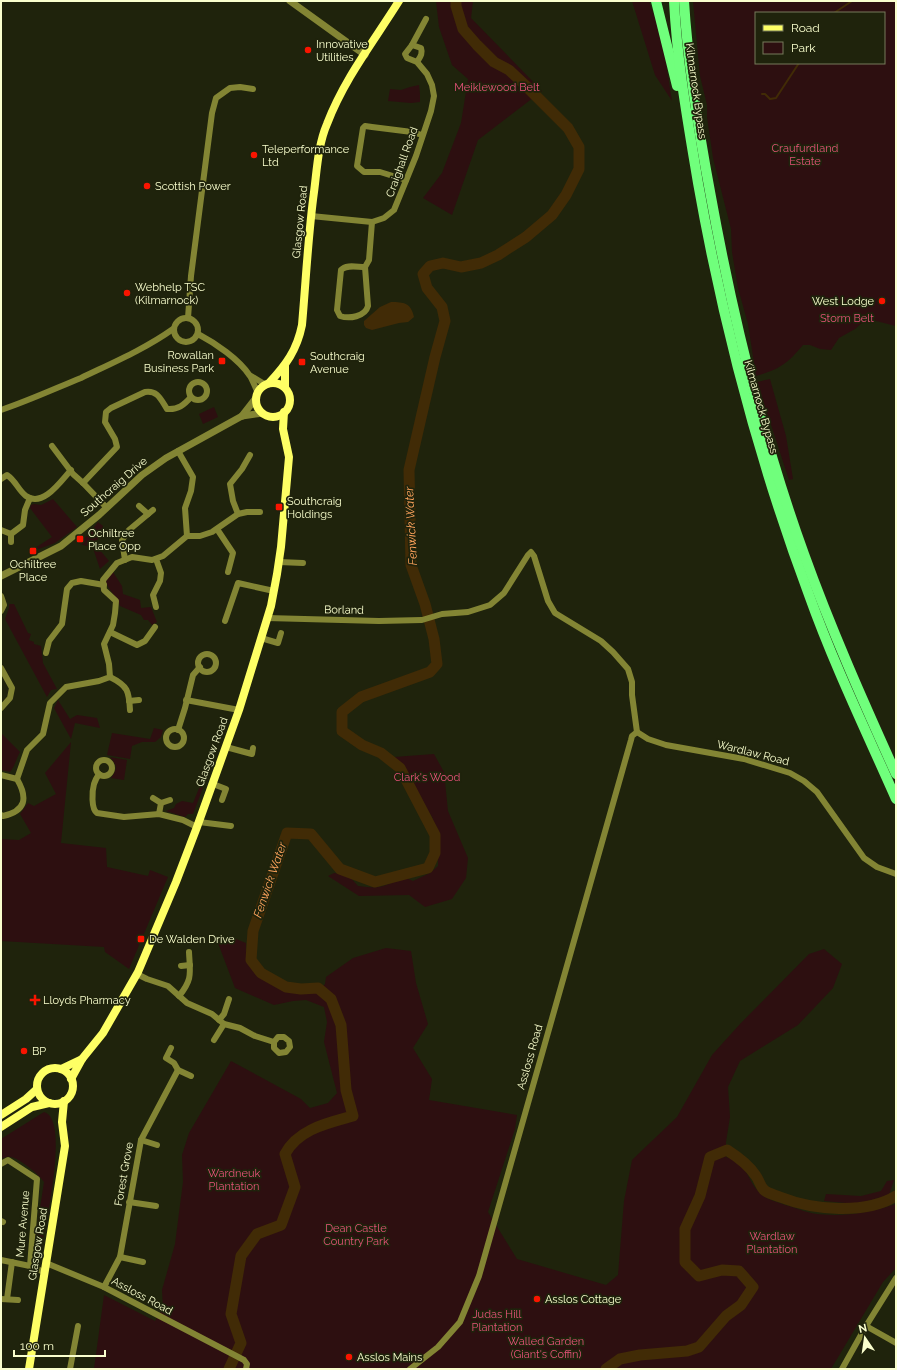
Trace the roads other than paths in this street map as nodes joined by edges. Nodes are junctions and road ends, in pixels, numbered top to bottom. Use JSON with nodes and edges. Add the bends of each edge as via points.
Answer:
{"nodes":[{"id":1,"x":290,"y":1,"type":"edge"},
{"id":2,"x":399,"y":1,"type":"edge"},
{"id":3,"x":656,"y":1,"type":"edge"},
{"id":4,"x":674,"y":1,"type":"edge"},
{"id":5,"x":684,"y":1,"type":"edge"},
{"id":6,"x":426,"y":19,"type":"dead end"},
{"id":7,"x":412,"y":45,"type":"junction"},
{"id":8,"x":365,"y":55,"type":"junction"},
{"id":9,"x":417,"y":62,"type":"junction"},
{"id":10,"x":253,"y":88,"type":"dead end"},
{"id":11,"x":686,"y":110,"type":"junction"},
{"id":12,"x":422,"y":135,"type":"junction"},
{"id":13,"x":406,"y":180,"type":"junction"},
{"id":14,"x":311,"y":216,"type":"junction"},
{"id":15,"x":372,"y":222,"type":"junction"},
{"id":16,"x":364,"y":267,"type":"junction"},
{"id":17,"x":188,"y":318,"type":"junction"},
{"id":18,"x":173,"y":329,"type":"junction"},
{"id":19,"x":198,"y":334,"type":"junction"},
{"id":20,"x":285,"y":366,"type":"junction"},
{"id":21,"x":251,"y":376,"type":"junction"},
{"id":22,"x":267,"y":384,"type":"junction"},
{"id":23,"x":285,"y":387,"type":"junction"},
{"id":24,"x":257,"y":396,"type":"junction"},
{"id":25,"x":191,"y":397,"type":"dead end"},
{"id":26,"x":1,"y":410,"type":"edge"},
{"id":27,"x":284,"y":412,"type":"junction"},
{"id":28,"x":262,"y":413,"type":"junction"},
{"id":29,"x":242,"y":416,"type":"junction"},
{"id":30,"x":271,"y":417,"type":"junction"},
{"id":31,"x":283,"y":430,"type":"junction"},
{"id":32,"x":52,"y":446,"type":"dead end"},
{"id":33,"x":178,"y":451,"type":"junction"},
{"id":34,"x":250,"y":455,"type":"dead end"},
{"id":35,"x":71,"y":470,"type":"junction"},
{"id":36,"x":1,"y":479,"type":"edge"},
{"id":37,"x":83,"y":483,"type":"junction"},
{"id":38,"x":30,"y":498,"type":"junction"},
{"id":39,"x":140,"y":506,"type":"dead end"},
{"id":40,"x":106,"y":507,"type":"junction"},
{"id":41,"x":153,"y":510,"type":"dead end"},
{"id":42,"x":260,"y":512,"type":"dead end"},
{"id":43,"x":148,"y":514,"type":"junction"},
{"id":44,"x":238,"y":514,"type":"junction"},
{"id":45,"x":217,"y":529,"type":"junction"},
{"id":46,"x":1,"y":530,"type":"edge"},
{"id":47,"x":11,"y":534,"type":"junction"},
{"id":48,"x":187,"y":536,"type":"junction"},
{"id":49,"x":11,"y":542,"type":"dead end"},
{"id":50,"x":156,"y":559,"type":"junction"},
{"id":51,"x":125,"y":560,"type":"junction"},
{"id":52,"x":279,"y":562,"type":"junction"},
{"id":53,"x":303,"y":563,"type":"dead end"},
{"id":54,"x":228,"y":572,"type":"dead end"},
{"id":55,"x":1,"y":576,"type":"edge"},
{"id":56,"x":104,"y":585,"type":"junction"},
{"id":57,"x":274,"y":591,"type":"junction"},
{"id":58,"x":1,"y":596,"type":"edge"},
{"id":59,"x":156,"y":607,"type":"dead end"},
{"id":60,"x":1,"y":611,"type":"edge"},
{"id":61,"x":267,"y":618,"type":"junction"},
{"id":62,"x":225,"y":621,"type":"dead end"},
{"id":63,"x":155,"y":627,"type":"dead end"},
{"id":64,"x":110,"y":632,"type":"junction"},
{"id":65,"x":281,"y":633,"type":"dead end"},
{"id":66,"x":261,"y":638,"type":"junction"},
{"id":67,"x":46,"y":653,"type":"dead end"},
{"id":68,"x":200,"y":667,"type":"dead end"},
{"id":69,"x":1,"y":668,"type":"edge"},
{"id":70,"x":110,"y":677,"type":"junction"},
{"id":71,"x":139,"y":700,"type":"dead end"},
{"id":72,"x":186,"y":700,"type":"junction"},
{"id":73,"x":129,"y":701,"type":"junction"},
{"id":74,"x":1,"y":708,"type":"edge"},
{"id":75,"x":130,"y":710,"type":"dead end"},
{"id":76,"x":239,"y":710,"type":"junction"},
{"id":77,"x":178,"y":730,"type":"dead end"},
{"id":78,"x":637,"y":732,"type":"junction"},
{"id":79,"x":226,"y":747,"type":"junction"},
{"id":80,"x":253,"y":748,"type":"dead end"},
{"id":81,"x":99,"y":774,"type":"dead end"},
{"id":82,"x":896,"y":774,"type":"edge"},
{"id":83,"x":1,"y":775,"type":"edge"},
{"id":84,"x":17,"y":779,"type":"junction"},
{"id":85,"x":213,"y":784,"type":"junction"},
{"id":86,"x":153,"y":798,"type":"dead end"},
{"id":87,"x":896,"y":799,"type":"edge"},
{"id":88,"x":170,"y":800,"type":"dead end"},
{"id":89,"x":222,"y":800,"type":"dead end"},
{"id":90,"x":161,"y":803,"type":"junction"},
{"id":91,"x":159,"y":814,"type":"junction"},
{"id":92,"x":1,"y":815,"type":"edge"},
{"id":93,"x":198,"y":824,"type":"junction"},
{"id":94,"x":231,"y":826,"type":"dead end"},
{"id":95,"x":896,"y":874,"type":"edge"},
{"id":96,"x":189,"y":952,"type":"dead end"},
{"id":97,"x":190,"y":965,"type":"junction"},
{"id":98,"x":181,"y":966,"type":"dead end"},
{"id":99,"x":136,"y":974,"type":"junction"},
{"id":100,"x":179,"y":996,"type":"junction"},
{"id":101,"x":229,"y":999,"type":"dead end"},
{"id":102,"x":221,"y":1022,"type":"junction"},
{"id":103,"x":214,"y":1040,"type":"dead end"},
{"id":104,"x":274,"y":1042,"type":"dead end"},
{"id":105,"x":171,"y":1048,"type":"dead end"},
{"id":106,"x":82,"y":1059,"type":"junction"},
{"id":107,"x":61,"y":1069,"type":"junction"},
{"id":108,"x":178,"y":1070,"type":"junction"},
{"id":109,"x":191,"y":1076,"type":"dead end"},
{"id":110,"x":71,"y":1079,"type":"junction"},
{"id":111,"x":37,"y":1089,"type":"junction"},
{"id":112,"x":64,"y":1101,"type":"junction"},
{"id":113,"x":52,"y":1103,"type":"junction"},
{"id":114,"x":1,"y":1115,"type":"edge"},
{"id":115,"x":62,"y":1122,"type":"junction"},
{"id":116,"x":1,"y":1127,"type":"edge"},
{"id":117,"x":141,"y":1140,"type":"junction"},
{"id":118,"x":158,"y":1145,"type":"dead end"},
{"id":119,"x":1,"y":1164,"type":"edge"},
{"id":120,"x":129,"y":1202,"type":"junction"},
{"id":121,"x":156,"y":1206,"type":"dead end"},
{"id":122,"x":120,"y":1257,"type":"junction"},
{"id":123,"x":1,"y":1260,"type":"edge"},
{"id":124,"x":12,"y":1262,"type":"junction"},
{"id":125,"x":143,"y":1262,"type":"dead end"},
{"id":126,"x":30,"y":1266,"type":"junction"},
{"id":127,"x":45,"y":1268,"type":"junction"},
{"id":128,"x":896,"y":1278,"type":"edge"},
{"id":129,"x":104,"y":1287,"type":"junction"},
{"id":130,"x":4,"y":1299,"type":"edge"},
{"id":131,"x":18,"y":1300,"type":"dead end"},
{"id":132,"x":78,"y":1326,"type":"dead end"},
{"id":133,"x":866,"y":1326,"type":"junction"},
{"id":134,"x":896,"y":1343,"type":"edge"},
{"id":135,"x":31,"y":1368,"type":"edge"},
{"id":136,"x":70,"y":1369,"type":"edge"},
{"id":137,"x":246,"y":1369,"type":"edge"},
{"id":138,"x":410,"y":1369,"type":"edge"},
{"id":139,"x":842,"y":1369,"type":"edge"}],
"edges":[{"from":1,"to":8,"type":"street"},
{"from":2,"to":8,"type":"main road","name":"Glasgow Road"},
{"from":3,"to":11,"type":"highway","via":[[678,93]]},
{"from":4,"to":11,"type":"highway","name":"Kilmarnock Bypass"},
{"from":5,"to":82,"type":"highway","name":"Kilmarnock Bypass","via":[[690,68],[716,228],[760,416],[806,558],[851,675]]},
{"from":6,"to":7,"type":"street"},
{"from":7,"to":9,"type":"street","via":[[421,48],[422,51]]},
{"from":7,"to":9,"type":"street","name":"Craighall Road","via":[[405,54],[407,58]]},
{"from":8,"to":14,"type":"main road","name":"Glasgow Road","via":[[342,92],[327,123],[318,161]]},
{"from":9,"to":12,"type":"street","name":"Craighall Road","via":[[427,74],[434,96]]},
{"from":10,"to":17,"type":"street","via":[[230,88],[216,98],[191,276]]},
{"from":11,"to":87,"type":"highway","name":"Kilmarnock Bypass","via":[[713,263],[756,435],[809,597],[852,702]]},
{"from":12,"to":13,"type":"street","name":"Craighall Road"},
{"from":12,"to":13,"type":"street","via":[[372,126],[364,128],[357,166],[360,170],[380,172]]},
{"from":13,"to":15,"type":"street","name":"Craighall Road","via":[[394,210],[384,218]]},
{"from":14,"to":15,"type":"street"},
{"from":14,"to":20,"type":"main road","name":"Glasgow Road","via":[[302,325],[299,340]]},
{"from":15,"to":16,"type":"street","via":[[369,260]]},
{"from":16,"to":16,"type":"street","via":[[367,311],[347,318],[340,316],[337,310],[341,270],[347,266]]},
{"from":17,"to":18,"type":"street","via":[[180,319]]},
{"from":17,"to":19,"type":"street","via":[[198,326]]},
{"from":18,"to":19,"type":"street","via":[[175,337],[182,343],[192,342]]},
{"from":18,"to":26,"type":"street","via":[[103,368]]},
{"from":19,"to":21,"type":"street","via":[[242,365]]},
{"from":20,"to":22,"type":"main road","name":"Glasgow Road"},
{"from":20,"to":23,"type":"main road","name":"Glasgow Road"},
{"from":21,"to":22,"type":"street"},
{"from":21,"to":24,"type":"street"},
{"from":22,"to":23,"type":"main road","via":[[280,384]]},
{"from":22,"to":24,"type":"main road"},
{"from":23,"to":27,"type":"main road","via":[[290,400]]},
{"from":24,"to":28,"type":"main road","via":[[257,404]]},
{"from":24,"to":29,"type":"street","name":"Southcraig Drive"},
{"from":25,"to":37,"type":"street","via":[[184,405],[174,410],[167,409],[158,395],[151,391],[111,408],[106,412],[105,422],[117,447]]},
{"from":27,"to":30,"type":"main road"},
{"from":27,"to":31,"type":"main road","name":"Glasgow Road"},
{"from":28,"to":29,"type":"street","name":"Southcraig Drive"},
{"from":28,"to":30,"type":"main road"},
{"from":29,"to":33,"type":"street","name":"Southcraig Drive"},
{"from":30,"to":31,"type":"main road"},
{"from":31,"to":52,"type":"main road","name":"Glasgow Road","via":[[289,457]]},
{"from":32,"to":35,"type":"street"},
{"from":33,"to":40,"type":"street","name":"Southcraig Drive","via":[[142,475]]},
{"from":33,"to":48,"type":"street","via":[[193,477],[185,508]]},
{"from":34,"to":44,"type":"street","via":[[230,484]]},
{"from":35,"to":37,"type":"street"},
{"from":35,"to":38,"type":"street","via":[[53,491],[43,497]]},
{"from":36,"to":38,"type":"street","via":[[7,475]]},
{"from":37,"to":40,"type":"street"},
{"from":38,"to":47,"type":"street","via":[[23,525]]},
{"from":39,"to":43,"type":"street"},
{"from":40,"to":55,"type":"street","name":"Southcraig Drive","via":[[61,546]]},
{"from":41,"to":43,"type":"street"},
{"from":42,"to":44,"type":"street"},
{"from":43,"to":51,"type":"street","via":[[129,530],[122,540]]},
{"from":44,"to":45,"type":"street"},
{"from":45,"to":48,"type":"street","via":[[200,536]]},
{"from":45,"to":54,"type":"street","via":[[233,553]]},
{"from":46,"to":47,"type":"street"},
{"from":47,"to":49,"type":"street"},
{"from":48,"to":50,"type":"street"},
{"from":50,"to":51,"type":"street","via":[[132,557]]},
{"from":50,"to":59,"type":"street","via":[[161,572],[160,581],[153,595]]},
{"from":51,"to":56,"type":"street","via":[[117,563],[107,574],[103,580]]},
{"from":52,"to":53,"type":"street"},
{"from":52,"to":57,"type":"main road","name":"Glasgow Road"},
{"from":56,"to":64,"type":"street","via":[[104,590],[116,600]]},
{"from":56,"to":67,"type":"street","via":[[80,581],[72,583],[67,589],[62,624],[49,642]]},
{"from":57,"to":61,"type":"main road","name":"Glasgow Road"},
{"from":57,"to":62,"type":"street","via":[[238,583]]},
{"from":58,"to":60,"type":"street","via":[[4,605]]},
{"from":61,"to":66,"type":"main road","name":"Glasgow Road"},
{"from":61,"to":78,"type":"street","name":"Borland","via":[[422,620],[442,614],[468,612],[490,605],[504,593],[531,552],[538,566],[549,604],[555,613],[601,641],[628,669],[632,682]]},
{"from":63,"to":64,"type":"street","via":[[145,641],[137,645]]},
{"from":64,"to":70,"type":"street","via":[[104,644]]},
{"from":65,"to":66,"type":"street","via":[[278,643]]},
{"from":66,"to":76,"type":"main road","name":"Glasgow Road"},
{"from":68,"to":72,"type":"street","via":[[193,675]]},
{"from":69,"to":74,"type":"street","via":[[12,688],[10,698]]},
{"from":70,"to":73,"type":"street","via":[[123,685],[129,694]]},
{"from":70,"to":84,"type":"street","via":[[66,687],[50,703],[42,734],[27,750]]},
{"from":71,"to":73,"type":"street"},
{"from":72,"to":76,"type":"street"},
{"from":72,"to":77,"type":"street"},
{"from":73,"to":75,"type":"street"},
{"from":76,"to":79,"type":"main road","name":"Glasgow Road"},
{"from":78,"to":95,"type":"street","name":"Wardlaw Road","via":[[648,740],[666,745],[744,759],[790,773],[817,792],[864,858],[877,867]]},
{"from":78,"to":138,"type":"street","name":"Assloss Road","via":[[632,736],[478,1276],[460,1322],[438,1347]]},
{"from":79,"to":80,"type":"street","via":[[252,754]]},
{"from":79,"to":85,"type":"main road","name":"Glasgow Road"},
{"from":81,"to":91,"type":"street","via":[[94,784],[94,811],[124,817]]},
{"from":83,"to":84,"type":"street"},
{"from":84,"to":92,"type":"street","via":[[23,793],[22,804],[14,814]]},
{"from":85,"to":89,"type":"street","via":[[226,789]]},
{"from":85,"to":93,"type":"main road","name":"Glasgow Road"},
{"from":86,"to":90,"type":"street"},
{"from":88,"to":90,"type":"street"},
{"from":90,"to":91,"type":"street"},
{"from":91,"to":93,"type":"street"},
{"from":93,"to":94,"type":"street"},
{"from":93,"to":99,"type":"main road","name":"Glasgow Road"},
{"from":96,"to":97,"type":"street"},
{"from":97,"to":98,"type":"street"},
{"from":97,"to":100,"type":"street","via":[[189,984]]},
{"from":99,"to":100,"type":"street","via":[[168,986]]},
{"from":99,"to":106,"type":"main road","name":"Glasgow Road","via":[[103,1033]]},
{"from":100,"to":102,"type":"street"},
{"from":101,"to":102,"type":"street"},
{"from":102,"to":103,"type":"street"},
{"from":102,"to":104,"type":"street"},
{"from":105,"to":108,"type":"street","via":[[166,1058],[174,1063]]},
{"from":106,"to":107,"type":"main road","name":"Glasgow Road"},
{"from":106,"to":110,"type":"main road","name":"Glasgow Road"},
{"from":107,"to":110,"type":"main road"},
{"from":107,"to":111,"type":"main road","via":[[44,1071],[37,1081]]},
{"from":108,"to":109,"type":"street"},
{"from":108,"to":117,"type":"street","name":"Forest Grove"},
{"from":110,"to":112,"type":"main road","via":[[71,1094]]},
{"from":111,"to":113,"type":"main road","via":[[40,1096]]},
{"from":111,"to":114,"type":"main road"},
{"from":112,"to":113,"type":"main road"},
{"from":112,"to":115,"type":"main road","name":"Glasgow Road"},
{"from":113,"to":115,"type":"main road","name":"Glasgow Road"},
{"from":113,"to":116,"type":"main road","via":[[32,1107]]},
{"from":115,"to":127,"type":"main road","name":"Glasgow Road","via":[[64,1146]]},
{"from":117,"to":118,"type":"street"},
{"from":117,"to":120,"type":"street","name":"Forest Grove"},
{"from":119,"to":126,"type":"street","name":"Mure Avenue","via":[[8,1160],[37,1179]]},
{"from":120,"to":121,"type":"street"},
{"from":120,"to":122,"type":"street","name":"Forest Grove"},
{"from":122,"to":125,"type":"street"},
{"from":122,"to":129,"type":"street","name":"Forest Grove"},
{"from":123,"to":124,"type":"street","name":"Assloss Road"},
{"from":124,"to":126,"type":"street","name":"Assloss Road"},
{"from":124,"to":130,"type":"street"},
{"from":126,"to":127,"type":"street","name":"Assloss Road"},
{"from":127,"to":129,"type":"street","name":"Assloss Road"},
{"from":127,"to":135,"type":"main road","name":"Glasgow Road"},
{"from":128,"to":133,"type":"street"},
{"from":129,"to":137,"type":"street","name":"Assloss Road","via":[[244,1360],[247,1364]]},
{"from":130,"to":131,"type":"street"},
{"from":132,"to":136,"type":"street"},
{"from":133,"to":134,"type":"street"},
{"from":133,"to":139,"type":"street"}]}
